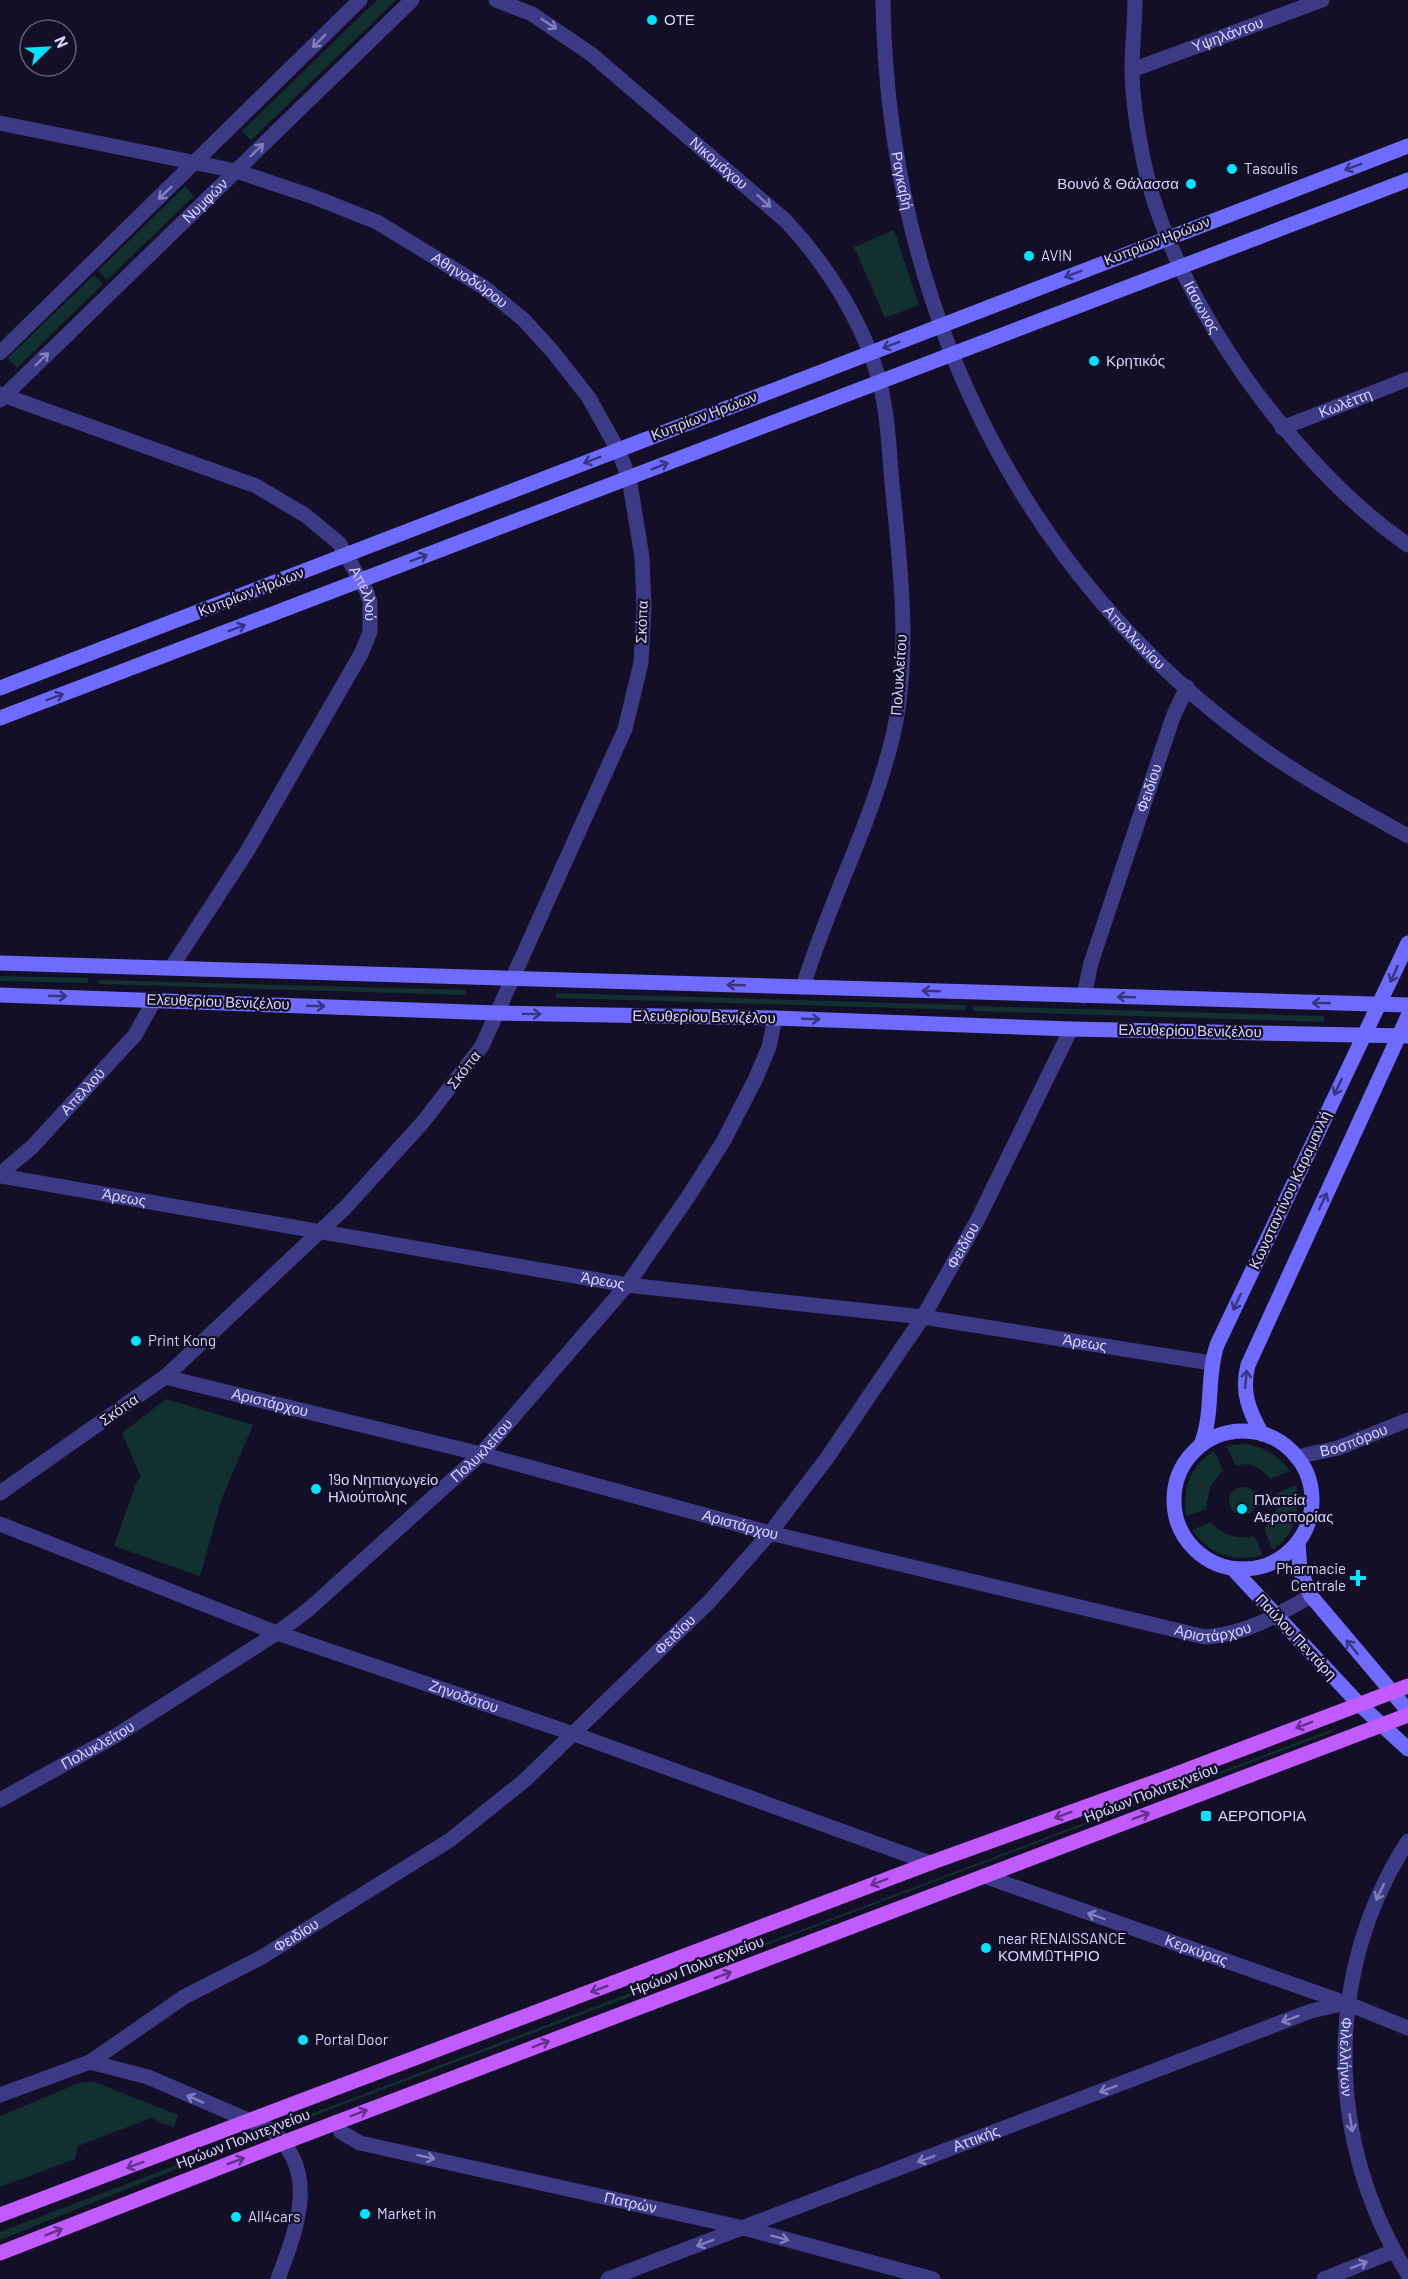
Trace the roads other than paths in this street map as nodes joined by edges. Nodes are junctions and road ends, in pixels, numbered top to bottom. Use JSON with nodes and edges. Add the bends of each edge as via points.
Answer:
{"nodes":[{"id":1,"x":360,"y":0,"type":"edge"},
{"id":2,"x":412,"y":0,"type":"edge"},
{"id":3,"x":496,"y":0,"type":"edge"},
{"id":4,"x":884,"y":0,"type":"edge"},
{"id":5,"x":1135,"y":0,"type":"edge"},
{"id":6,"x":1322,"y":0,"type":"edge"},
{"id":7,"x":1132,"y":70,"type":"junction"},
{"id":8,"x":0,"y":123,"type":"edge"},
{"id":9,"x":1408,"y":146,"type":"edge"},
{"id":10,"x":196,"y":163,"type":"junction"},
{"id":11,"x":236,"y":171,"type":"junction"},
{"id":12,"x":1408,"y":180,"type":"edge"},
{"id":13,"x":1166,"y":237,"type":"junction"},
{"id":14,"x":1181,"y":268,"type":"junction"},
{"id":15,"x":939,"y":326,"type":"junction"},
{"id":16,"x":0,"y":353,"type":"edge"},
{"id":17,"x":869,"y":354,"type":"junction"},
{"id":18,"x":950,"y":355,"type":"junction"},
{"id":19,"x":1408,"y":379,"type":"edge"},
{"id":20,"x":880,"y":383,"type":"junction"},
{"id":21,"x":2,"y":396,"type":"edge"},
{"id":22,"x":1282,"y":428,"type":"junction"},
{"id":23,"x":618,"y":450,"type":"junction"},
{"id":24,"x":629,"y":478,"type":"junction"},
{"id":25,"x":1408,"y":545,"type":"edge"},
{"id":26,"x":348,"y":555,"type":"junction"},
{"id":27,"x":362,"y":580,"type":"junction"},
{"id":28,"x":1187,"y":687,"type":"junction"},
{"id":29,"x":0,"y":688,"type":"edge"},
{"id":30,"x":0,"y":718,"type":"edge"},
{"id":31,"x":1408,"y":836,"type":"edge"},
{"id":32,"x":1408,"y":943,"type":"edge"},
{"id":33,"x":0,"y":963,"type":"edge"},
{"id":34,"x":171,"y":968,"type":"junction"},
{"id":35,"x":512,"y":978,"type":"junction"},
{"id":36,"x":803,"y":987,"type":"junction"},
{"id":37,"x":0,"y":995,"type":"edge"},
{"id":38,"x":1084,"y":996,"type":"junction"},
{"id":39,"x":154,"y":999,"type":"junction"},
{"id":40,"x":1379,"y":1005,"type":"junction"},
{"id":41,"x":1408,"y":1005,"type":"edge"},
{"id":42,"x":497,"y":1014,"type":"junction"},
{"id":43,"x":1408,"y":1016,"type":"edge"},
{"id":44,"x":775,"y":1018,"type":"junction"},
{"id":45,"x":1071,"y":1029,"type":"junction"},
{"id":46,"x":1363,"y":1034,"type":"junction"},
{"id":47,"x":1404,"y":1036,"type":"edge"},
{"id":48,"x":0,"y":1175,"type":"edge"},
{"id":49,"x":320,"y":1230,"type":"junction"},
{"id":50,"x":627,"y":1285,"type":"junction"},
{"id":51,"x":923,"y":1317,"type":"junction"},
{"id":52,"x":1210,"y":1363,"type":"junction"},
{"id":53,"x":165,"y":1377,"type":"junction"},
{"id":54,"x":1408,"y":1420,"type":"edge"},
{"id":55,"x":1262,"y":1434,"type":"junction"},
{"id":56,"x":1201,"y":1445,"type":"junction"},
{"id":57,"x":481,"y":1454,"type":"junction"},
{"id":58,"x":1296,"y":1456,"type":"junction"},
{"id":59,"x":0,"y":1493,"type":"edge"},
{"id":60,"x":0,"y":1524,"type":"edge"},
{"id":61,"x":770,"y":1533,"type":"junction"},
{"id":62,"x":1298,"y":1542,"type":"junction"},
{"id":63,"x":1233,"y":1569,"type":"junction"},
{"id":64,"x":1311,"y":1596,"type":"junction"},
{"id":65,"x":1276,"y":1616,"type":"junction"},
{"id":66,"x":277,"y":1633,"type":"junction"},
{"id":67,"x":1408,"y":1686,"type":"edge"},
{"id":68,"x":1390,"y":1692,"type":"junction"},
{"id":69,"x":1359,"y":1704,"type":"junction"},
{"id":70,"x":1408,"y":1713,"type":"edge"},
{"id":71,"x":1381,"y":1725,"type":"junction"},
{"id":72,"x":574,"y":1734,"type":"junction"},
{"id":73,"x":1408,"y":1749,"type":"edge"},
{"id":74,"x":0,"y":1800,"type":"edge"},
{"id":75,"x":1408,"y":1841,"type":"edge"},
{"id":76,"x":930,"y":1863,"type":"junction"},
{"id":77,"x":984,"y":1876,"type":"junction"},
{"id":78,"x":1346,"y":2003,"type":"junction"},
{"id":79,"x":1408,"y":2028,"type":"edge"},
{"id":80,"x":90,"y":2062,"type":"junction"},
{"id":81,"x":0,"y":2095,"type":"edge"},
{"id":82,"x":249,"y":2122,"type":"junction"},
{"id":83,"x":336,"y":2122,"type":"junction"},
{"id":84,"x":285,"y":2142,"type":"junction"},
{"id":85,"x":0,"y":2215,"type":"edge"},
{"id":86,"x":744,"y":2228,"type":"junction"},
{"id":87,"x":1394,"y":2251,"type":"junction"},
{"id":88,"x":0,"y":2253,"type":"edge"},
{"id":89,"x":1408,"y":2274,"type":"edge"},
{"id":90,"x":278,"y":2279,"type":"edge"},
{"id":91,"x":608,"y":2279,"type":"edge"},
{"id":92,"x":933,"y":2279,"type":"edge"},
{"id":93,"x":1324,"y":2279,"type":"edge"}],
"edges":[{"from":1,"to":10,"type":"street","one_way":true},
{"from":11,"to":2,"type":"street","name":"Νυμφών","one_way":true},
{"from":3,"to":17,"type":"street","name":"Νικομάχου","one_way":true,"via":[[532,14],[591,54],[786,221],[813,249],[837,284]]},
{"from":4,"to":15,"type":"street","name":"Ραγκαβή","via":[[886,72],[894,143],[910,224]]},
{"from":5,"to":7,"type":"street","name":"Ιάσωνος"},
{"from":6,"to":7,"type":"street","name":"Υψηλάντου"},
{"from":7,"to":13,"type":"street","name":"Ιάσωνος","via":[[1146,172]]},
{"from":8,"to":10,"type":"street"},
{"from":9,"to":13,"type":"main road","name":"Κυπρίων Ηρώων","one_way":true},
{"from":10,"to":11,"type":"street","name":"Αθηνοδώρου"},
{"from":10,"to":16,"type":"street","one_way":true},
{"from":21,"to":11,"type":"street","name":"Νυμφών","one_way":true},
{"from":11,"to":23,"type":"street","name":"Αθηνοδώρου","via":[[377,222],[485,288],[524,320],[554,352],[589,398]]},
{"from":12,"to":14,"type":"main road","name":"Κυπρίων Ηρώων"},
{"from":13,"to":14,"type":"street","name":"Ιάσωνος"},
{"from":13,"to":15,"type":"main road","name":"Κυπρίων Ηρώων","one_way":true},
{"from":14,"to":18,"type":"main road","name":"Κυπρίων Ηρώων"},
{"from":14,"to":22,"type":"street","name":"Ιάσωνος","via":[[1204,312]]},
{"from":15,"to":17,"type":"main road","name":"Κυπρίων Ηρώων","one_way":true},
{"from":15,"to":18,"type":"street","name":"Ραγκαβή"},
{"from":17,"to":20,"type":"street","name":"Νικομάχου"},
{"from":17,"to":23,"type":"main road","name":"Κυπρίων Ηρώων"},
{"from":18,"to":20,"type":"main road","name":"Κυπρίων Ηρώων"},
{"from":18,"to":28,"type":"street","name":"Απολλωνίου","via":[[994,445],[1045,528],[1106,610]]},
{"from":19,"to":22,"type":"street","name":"Κωλέττη"},
{"from":24,"to":20,"type":"main road","name":"Κυπρίων Ηρώων","one_way":true},
{"from":20,"to":36,"type":"street","name":"Πολυκλείτου","via":[[902,578],[900,694],[873,803]]},
{"from":21,"to":26,"type":"street","name":"Απελλού","via":[[256,486],[328,532]]},
{"from":22,"to":25,"type":"street","name":"Ιάσωνος","via":[[1367,514]]},
{"from":23,"to":24,"type":"street","name":"Αθηνοδώρου"},
{"from":23,"to":26,"type":"main road","name":"Κυπρίων Ηρώων","one_way":true},
{"from":27,"to":24,"type":"main road","name":"Κυπρίων Ηρώων","one_way":true},
{"from":24,"to":35,"type":"street","name":"Σκόπα","via":[[642,557],[644,608],[634,697],[606,773]]},
{"from":26,"to":27,"type":"street","name":"Απελλού"},
{"from":26,"to":29,"type":"main road","name":"Κυπρίων Ηρώων"},
{"from":30,"to":27,"type":"main road","name":"Κυπρίων Ηρώων","one_way":true},
{"from":27,"to":34,"type":"street","name":"Απελλού","via":[[370,602],[370,632],[361,654],[252,843]]},
{"from":28,"to":31,"type":"street","name":"Απολλωνίου","via":[[1264,750]]},
{"from":28,"to":38,"type":"street","name":"Φειδίου","via":[[1173,717],[1091,963]]},
{"from":32,"to":40,"type":"main road","name":"Κωνσταντίνου Καραμανλή","one_way":true},
{"from":33,"to":34,"type":"main road","name":"Ελευθερίου Βενιζέλου"},
{"from":34,"to":35,"type":"main road","name":"Ελευθερίου Βενιζέλου"},
{"from":36,"to":35,"type":"main road","name":"Ελευθερίου Βενιζέλου","one_way":true},
{"from":35,"to":42,"type":"street","name":"Σκόπα"},
{"from":38,"to":36,"type":"main road","name":"Ελευθερίου Βενιζέλου","one_way":true},
{"from":37,"to":39,"type":"main road","name":"Ελευθερίου Βενιζέλου","one_way":true},
{"from":40,"to":38,"type":"main road","name":"Ελευθερίου Βενιζέλου","one_way":true},
{"from":39,"to":42,"type":"main road","name":"Ελευθερίου Βενιζέλου","one_way":true},
{"from":39,"to":48,"type":"street","name":"Απελλού","via":[[135,1035],[32,1147]]},
{"from":40,"to":41,"type":"main road","name":"Ελευθερίου Βενιζέλου"},
{"from":40,"to":46,"type":"main road","name":"Κωνσταντίνου Καραμανλή"},
{"from":42,"to":44,"type":"main road","name":"Ελευθερίου Βενιζέλου","one_way":true},
{"from":42,"to":49,"type":"street","name":"Σκόπα","via":[[482,1046],[423,1122]]},
{"from":43,"to":47,"type":"main road"},
{"from":44,"to":45,"type":"main road","name":"Ελευθερίου Βενιζέλου","one_way":true},
{"from":44,"to":50,"type":"street","name":"Πολυκλείτου","via":[[769,1047],[723,1142]]},
{"from":45,"to":46,"type":"main road","name":"Ελευθερίου Βενιζέλου"},
{"from":45,"to":51,"type":"street","name":"Φειδίου","via":[[977,1221]]},
{"from":46,"to":47,"type":"main road","name":"Ελευθερίου Βενιζέλου"},
{"from":46,"to":52,"type":"main road","name":"Κωνσταντίνου Καραμανλή","one_way":true},
{"from":55,"to":47,"type":"main road","one_way":true,"via":[[1243,1383],[1248,1365]]},
{"from":48,"to":49,"type":"street","name":"Άρεως"},
{"from":49,"to":50,"type":"street","name":"Άρεως"},
{"from":49,"to":53,"type":"street","name":"Σκόπα"},
{"from":50,"to":51,"type":"street","name":"Άρεως"},
{"from":50,"to":57,"type":"street","name":"Πολυκλείτου"},
{"from":51,"to":52,"type":"street","name":"Άρεως"},
{"from":51,"to":61,"type":"street","name":"Φειδίου","via":[[827,1458]]},
{"from":52,"to":56,"type":"main road","name":"Κωνσταντίνου Καραμανλή","via":[[1210,1417]]},
{"from":53,"to":57,"type":"street","name":"Αριστάρχου"},
{"from":53,"to":59,"type":"street","name":"Σκόπα"},
{"from":54,"to":58,"type":"street","name":"Βοσπόρου","via":[[1338,1448]]},
{"from":55,"to":56,"type":"main road","via":[[1230,1432]]},
{"from":55,"to":58,"type":"main road","via":[[1281,1442]]},
{"from":56,"to":63,"type":"main road","via":[[1188,1458],[1177,1481],[1174,1507],[1178,1524],[1197,1551],[1210,1561]]},
{"from":57,"to":61,"type":"street","name":"Αριστάρχου"},
{"from":57,"to":66,"type":"street","name":"Πολυκλείτου","via":[[309,1609]]},
{"from":58,"to":62,"type":"main road","via":[[1311,1486],[1312,1505],[1308,1525]]},
{"from":60,"to":66,"type":"street","name":"Ζηνοδότου"},
{"from":61,"to":65,"type":"street","name":"Αριστάρχου","via":[[1205,1637],[1253,1628]]},
{"from":61,"to":72,"type":"street","name":"Φειδίου","via":[[710,1601]]},
{"from":62,"to":63,"type":"main road","via":[[1270,1564]]},
{"from":62,"to":64,"type":"main road","via":[[1300,1570]]},
{"from":63,"to":65,"type":"main road","name":"Παύλου Πεντάρη"},
{"from":64,"to":65,"type":"street","name":"Αριστάρχου"},
{"from":68,"to":64,"type":"main road","one_way":true},
{"from":65,"to":69,"type":"main road","name":"Παύλου Πεντάρη"},
{"from":66,"to":72,"type":"street","name":"Ζηνοδότου"},
{"from":66,"to":74,"type":"street","name":"Πολυκλείτου","via":[[117,1735]]},
{"from":67,"to":68,"type":"main road","name":"Ηρώων Πολυτεχνείου"},
{"from":68,"to":69,"type":"main road","name":"Ηρώων Πολυτεχνείου"},
{"from":68,"to":70,"type":"main road"},
{"from":69,"to":71,"type":"main road","name":"Παύλου Πεντάρη"},
{"from":69,"to":76,"type":"main road","name":"Ηρώων Πολυτεχνείου","one_way":true},
{"from":70,"to":71,"type":"main road","name":"Ηρώων Πολυτεχνείου"},
{"from":71,"to":73,"type":"main road","name":"Παύλου Πεντάρη"},
{"from":77,"to":71,"type":"main road","name":"Ηρώων Πολυτεχνείου","one_way":true},
{"from":72,"to":76,"type":"street","name":"Ζηνοδότου"},
{"from":72,"to":80,"type":"street","name":"Φειδίου","via":[[524,1781],[450,1840],[273,1951],[184,1997]]},
{"from":75,"to":78,"type":"street","name":"Φιλελλήνων","one_way":true,"via":[[1372,1909]]},
{"from":76,"to":82,"type":"main road","name":"Ηρώων Πολυτεχνείου","one_way":true},
{"from":78,"to":77,"type":"street","name":"Κερκύρας","one_way":true},
{"from":83,"to":77,"type":"main road","name":"Ηρώων Πολυτεχνείου","one_way":true},
{"from":78,"to":79,"type":"street","name":"Κερκύρας"},
{"from":78,"to":86,"type":"street","name":"Αττικής","one_way":true,"via":[[1311,2010]]},
{"from":78,"to":87,"type":"street","name":"Φιλελλήνων","one_way":true,"via":[[1345,2073],[1354,2143],[1371,2202]]},
{"from":80,"to":81,"type":"street","name":"Φειδίου"},
{"from":82,"to":80,"type":"street","one_way":true,"via":[[148,2077]]},
{"from":82,"to":84,"type":"street","via":[[271,2130]]},
{"from":82,"to":85,"type":"main road","name":"Ηρώων Πολυτεχνείου","one_way":true},
{"from":83,"to":84,"type":"main road","name":"Ηρώων Πολυτεχνείου"},
{"from":83,"to":86,"type":"street","name":"Πατρών","one_way":true,"via":[[342,2132],[360,2143]]},
{"from":88,"to":84,"type":"main road","name":"Ηρώων Πολυτεχνείου","one_way":true},
{"from":84,"to":90,"type":"street","via":[[298,2168],[301,2202]]},
{"from":86,"to":91,"type":"street","name":"Αττικής","one_way":true},
{"from":86,"to":92,"type":"street","name":"Πατρών","one_way":true},
{"from":87,"to":89,"type":"street","name":"Φιλελλήνων"},
{"from":93,"to":87,"type":"street","one_way":true}]}
